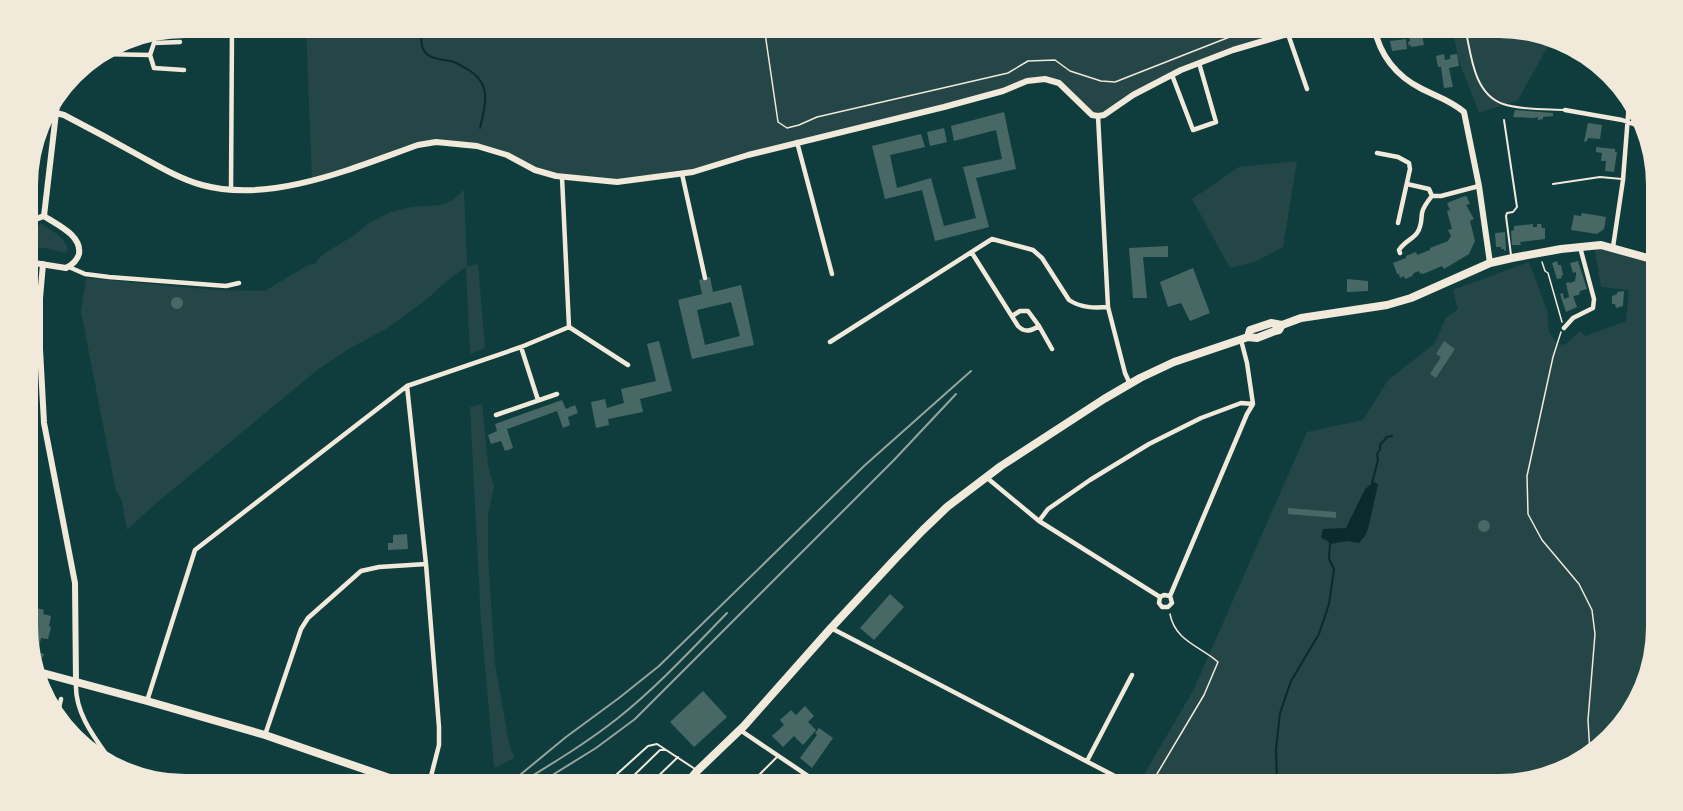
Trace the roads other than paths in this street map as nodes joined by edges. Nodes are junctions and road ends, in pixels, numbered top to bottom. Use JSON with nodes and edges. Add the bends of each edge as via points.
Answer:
{"nodes":[{"id":1,"x":232,"y":38,"type":"edge"},
{"id":2,"x":1274,"y":38,"type":"edge"},
{"id":3,"x":1289,"y":38,"type":"edge"},
{"id":4,"x":1376,"y":38,"type":"edge"},
{"id":5,"x":1467,"y":38,"type":"edge"},
{"id":6,"x":180,"y":42,"type":"dead end"},
{"id":7,"x":117,"y":54,"type":"edge"},
{"id":8,"x":150,"y":55,"type":"junction"},
{"id":9,"x":1199,"y":63,"type":"junction"},
{"id":10,"x":184,"y":70,"type":"dead end"},
{"id":11,"x":1172,"y":75,"type":"junction"},
{"id":12,"x":1307,"y":89,"type":"dead end"},
{"id":13,"x":1565,"y":110,"type":"joint"},
{"id":14,"x":56,"y":113,"type":"joint"},
{"id":15,"x":1098,"y":116,"type":"junction"},
{"id":16,"x":1628,"y":116,"type":"edge"},
{"id":17,"x":1504,"y":120,"type":"dead end"},
{"id":18,"x":1628,"y":122,"type":"junction"},
{"id":19,"x":1632,"y":123,"type":"edge"},
{"id":20,"x":797,"y":142,"type":"junction"},
{"id":21,"x":1377,"y":153,"type":"dead end"},
{"id":22,"x":682,"y":174,"type":"junction"},
{"id":23,"x":562,"y":177,"type":"junction"},
{"id":24,"x":1623,"y":180,"type":"junction"},
{"id":25,"x":1407,"y":184,"type":"junction"},
{"id":26,"x":1553,"y":184,"type":"dead end"},
{"id":27,"x":1479,"y":186,"type":"junction"},
{"id":28,"x":231,"y":190,"type":"junction"},
{"id":29,"x":1432,"y":196,"type":"junction"},
{"id":30,"x":44,"y":216,"type":"junction"},
{"id":31,"x":38,"y":218,"type":"edge"},
{"id":32,"x":1398,"y":223,"type":"dead end"},
{"id":33,"x":1580,"y":247,"type":"junction"},
{"id":34,"x":1613,"y":247,"type":"junction"},
{"id":35,"x":972,"y":253,"type":"junction"},
{"id":36,"x":1400,"y":253,"type":"dead end"},
{"id":37,"x":1646,"y":257,"type":"edge"},
{"id":38,"x":1512,"y":258,"type":"junction"},
{"id":39,"x":1493,"y":262,"type":"junction"},
{"id":40,"x":38,"y":263,"type":"edge"},
{"id":41,"x":43,"y":264,"type":"junction"},
{"id":42,"x":69,"y":267,"type":"junction"},
{"id":43,"x":832,"y":274,"type":"dead end"},
{"id":44,"x":705,"y":279,"type":"dead end"},
{"id":45,"x":239,"y":283,"type":"dead end"},
{"id":46,"x":1108,"y":307,"type":"junction"},
{"id":47,"x":1012,"y":316,"type":"junction"},
{"id":48,"x":1039,"y":326,"type":"junction"},
{"id":49,"x":569,"y":327,"type":"junction"},
{"id":50,"x":1564,"y":328,"type":"road end"},
{"id":51,"x":1244,"y":339,"type":"junction"},
{"id":52,"x":831,"y":342,"type":"dead end"},
{"id":53,"x":521,"y":346,"type":"junction"},
{"id":54,"x":1052,"y":349,"type":"dead end"},
{"id":55,"x":628,"y":364,"type":"dead end"},
{"id":56,"x":1130,"y":384,"type":"junction"},
{"id":57,"x":407,"y":386,"type":"junction"},
{"id":58,"x":557,"y":394,"type":"dead end"},
{"id":59,"x":538,"y":400,"type":"junction"},
{"id":60,"x":1253,"y":404,"type":"junction"},
{"id":61,"x":496,"y":415,"type":"dead end"},
{"id":62,"x":986,"y":477,"type":"junction"},
{"id":63,"x":1039,"y":521,"type":"junction"},
{"id":64,"x":426,"y":564,"type":"junction"},
{"id":65,"x":1162,"y":596,"type":"junction"},
{"id":66,"x":1170,"y":596,"type":"junction"},
{"id":67,"x":831,"y":628,"type":"junction"},
{"id":68,"x":46,"y":674,"type":"edge"},
{"id":69,"x":1132,"y":675,"type":"dead end"},
{"id":70,"x":76,"y":682,"type":"junction"},
{"id":71,"x":62,"y":699,"type":"dead end"},
{"id":72,"x":147,"y":701,"type":"junction"},
{"id":73,"x":60,"y":705,"type":"edge"},
{"id":74,"x":740,"y":730,"type":"junction"},
{"id":75,"x":265,"y":735,"type":"junction"},
{"id":76,"x":103,"y":748,"type":"edge"},
{"id":77,"x":668,"y":750,"type":"junction"},
{"id":78,"x":778,"y":756,"type":"junction"},
{"id":79,"x":679,"y":757,"type":"junction"},
{"id":80,"x":1087,"y":761,"type":"junction"},
{"id":81,"x":697,"y":771,"type":"junction"},
{"id":82,"x":1110,"y":773,"type":"edge"},
{"id":83,"x":378,"y":774,"type":"edge"},
{"id":84,"x":432,"y":774,"type":"edge"},
{"id":85,"x":617,"y":774,"type":"edge"},
{"id":86,"x":636,"y":774,"type":"edge"},
{"id":87,"x":661,"y":774,"type":"edge"},
{"id":88,"x":694,"y":774,"type":"edge"},
{"id":89,"x":695,"y":774,"type":"edge"},
{"id":90,"x":760,"y":774,"type":"edge"},
{"id":91,"x":804,"y":774,"type":"edge"}],
"edges":[{"from":1,"to":28,"type":"street"},
{"from":2,"to":9,"type":"street"},
{"from":3,"to":12,"type":"street"},
{"from":4,"to":27,"type":"street","via":[[1383,54],[1401,76],[1464,112]]},
{"from":5,"to":13,"type":"lane","via":[[1475,72],[1488,94],[1502,104]]},
{"from":6,"to":8,"type":"street","via":[[154,43]]},
{"from":7,"to":8,"type":"street"},
{"from":8,"to":10,"type":"street","via":[[154,68]]},
{"from":9,"to":11,"type":"street"},
{"from":9,"to":11,"type":"street","via":[[1216,122],[1192,130]]},
{"from":11,"to":15,"type":"street"},
{"from":13,"to":18,"type":"street"},
{"from":14,"to":28,"type":"street","via":[[168,171],[201,185]]},
{"from":14,"to":30,"type":"street"},
{"from":15,"to":20,"type":"street","via":[[1092,115],[1059,83],[1037,79],[929,111]]},
{"from":15,"to":46,"type":"street"},
{"from":16,"to":18,"type":"street"},
{"from":17,"to":38,"type":"lane","via":[[1517,207],[1506,216]]},
{"from":18,"to":19,"type":"street"},
{"from":18,"to":24,"type":"street"},
{"from":20,"to":22,"type":"street"},
{"from":20,"to":43,"type":"street"},
{"from":21,"to":25,"type":"street","via":[[1408,163]]},
{"from":22,"to":23,"type":"street","via":[[617,182]]},
{"from":22,"to":44,"type":"street"},
{"from":23,"to":28,"type":"street","via":[[535,170],[483,147],[436,142],[312,181],[248,192]]},
{"from":23,"to":49,"type":"street"},
{"from":24,"to":26,"type":"lane","via":[[1600,177]]},
{"from":24,"to":34,"type":"street"},
{"from":25,"to":29,"type":"street","via":[[1429,189]]},
{"from":25,"to":32,"type":"street"},
{"from":27,"to":29,"type":"street"},
{"from":27,"to":39,"type":"street"},
{"from":29,"to":36,"type":"street","via":[[1424,208],[1417,234],[1402,245]]},
{"from":30,"to":31,"type":"street"},
{"from":30,"to":42,"type":"street","via":[[76,239],[78,256]]},
{"from":33,"to":34,"type":"main road"},
{"from":33,"to":38,"type":"main road"},
{"from":33,"to":50,"type":"street","via":[[1594,305]]},
{"from":34,"to":37,"type":"main road"},
{"from":35,"to":46,"type":"street","via":[[992,239],[1033,250],[1075,305]]},
{"from":35,"to":47,"type":"street"},
{"from":35,"to":52,"type":"street"},
{"from":38,"to":39,"type":"main road"},
{"from":39,"to":51,"type":"main road","via":[[1411,298],[1305,317],[1257,338]]},
{"from":40,"to":41,"type":"street"},
{"from":41,"to":42,"type":"street"},
{"from":41,"to":70,"type":"street","via":[[40,349],[44,423],[75,583]]},
{"from":42,"to":45,"type":"street","via":[[109,277],[226,286]]},
{"from":46,"to":56,"type":"street"},
{"from":47,"to":48,"type":"street","via":[[1024,330]]},
{"from":47,"to":48,"type":"street","via":[[1028,311]]},
{"from":48,"to":54,"type":"street"},
{"from":49,"to":53,"type":"street"},
{"from":49,"to":55,"type":"street"},
{"from":51,"to":56,"type":"main road","via":[[1174,362]]},
{"from":51,"to":60,"type":"street"},
{"from":53,"to":57,"type":"street"},
{"from":53,"to":59,"type":"street"},
{"from":56,"to":62,"type":"main road"},
{"from":57,"to":64,"type":"street"},
{"from":57,"to":72,"type":"street","via":[[195,550]]},
{"from":58,"to":59,"type":"street"},
{"from":59,"to":61,"type":"street"},
{"from":60,"to":63,"type":"street","via":[[1241,403],[1201,418],[1149,444],[1048,509]]},
{"from":60,"to":66,"type":"street"},
{"from":62,"to":63,"type":"street"},
{"from":62,"to":67,"type":"main road","via":[[923,530]]},
{"from":63,"to":65,"type":"street"},
{"from":64,"to":75,"type":"street","via":[[361,571],[308,618]]},
{"from":64,"to":84,"type":"street","via":[[439,727]]},
{"from":65,"to":66,"type":"street"},
{"from":65,"to":66,"type":"street","via":[[1161,605],[1165,608],[1172,603]]},
{"from":67,"to":74,"type":"main road"},
{"from":67,"to":80,"type":"street"},
{"from":68,"to":70,"type":"main road"},
{"from":69,"to":80,"type":"street"},
{"from":70,"to":72,"type":"main road"},
{"from":70,"to":76,"type":"street","via":[[75,695],[82,718]]},
{"from":71,"to":73,"type":"street"},
{"from":72,"to":75,"type":"main road"},
{"from":74,"to":78,"type":"street"},
{"from":74,"to":81,"type":"main road"},
{"from":75,"to":83,"type":"main road"},
{"from":77,"to":79,"type":"lane"},
{"from":77,"to":85,"type":"lane","via":[[657,744],[648,746]]},
{"from":77,"to":86,"type":"lane","via":[[660,750]]},
{"from":78,"to":90,"type":"lane"},
{"from":78,"to":91,"type":"street"},
{"from":79,"to":81,"type":"lane"},
{"from":79,"to":87,"type":"lane"},
{"from":80,"to":82,"type":"street"},
{"from":81,"to":88,"type":"main road"},
{"from":81,"to":89,"type":"main road"}]}
